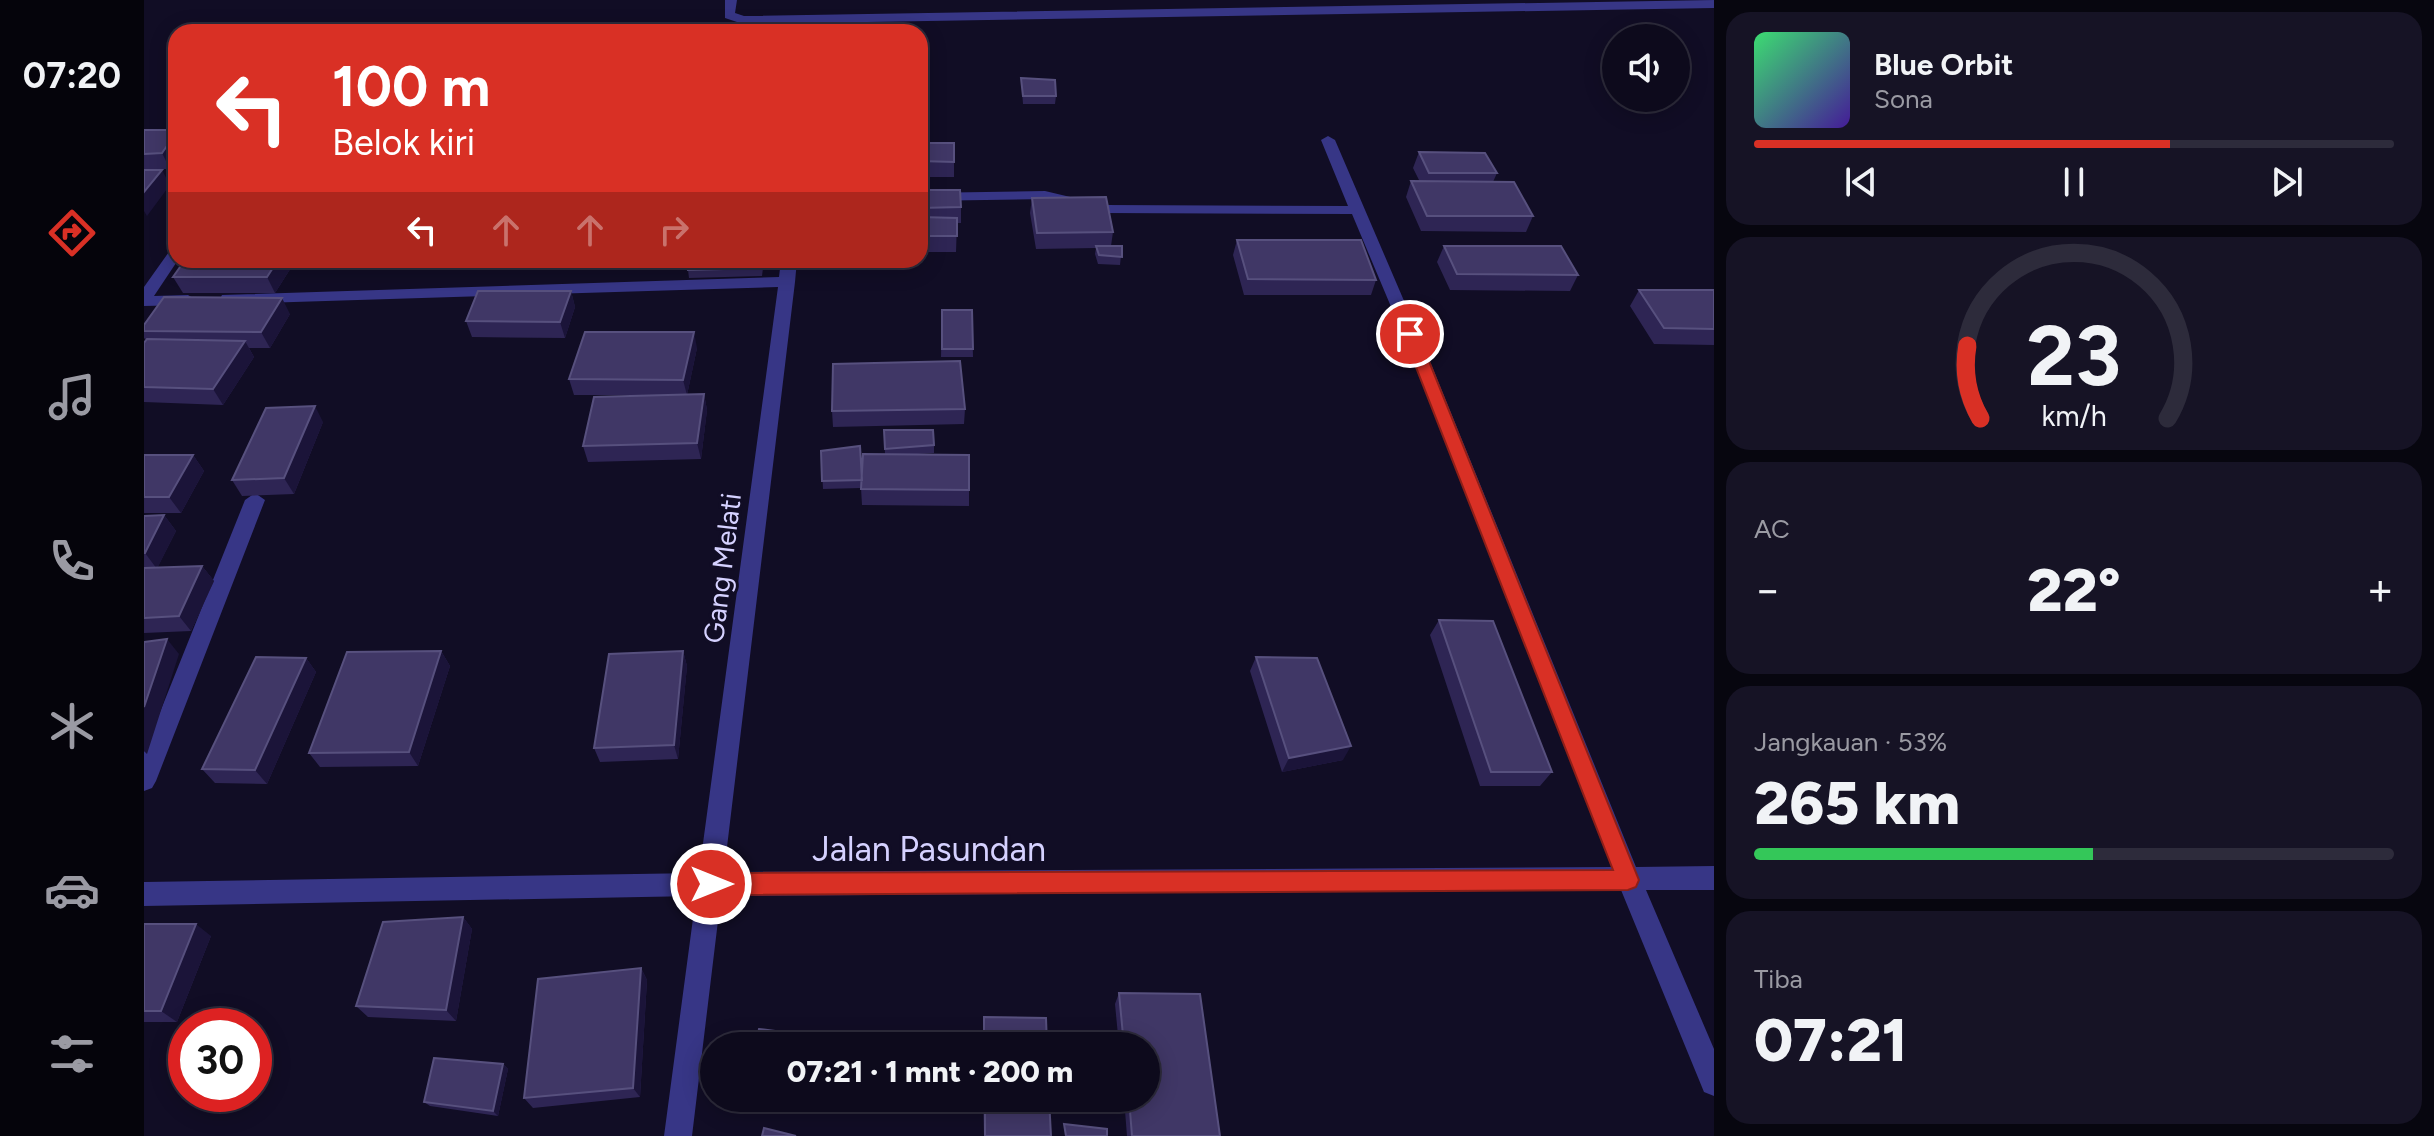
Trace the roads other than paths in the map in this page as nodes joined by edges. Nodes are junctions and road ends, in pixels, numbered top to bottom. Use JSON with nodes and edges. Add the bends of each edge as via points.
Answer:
{"nodes":[{"id":1,"x":731,"y":0,"type":"edge"},
{"id":2,"x":970,"y":0,"type":"edge"},
{"id":3,"x":1714,"y":4,"type":"edge"},
{"id":4,"x":971,"y":16,"type":"junction"},
{"id":5,"x":802,"y":24,"type":"edge"},
{"id":6,"x":831,"y":24,"type":"edge"},
{"id":7,"x":1328,"y":140,"type":"dead end"},
{"id":8,"x":928,"y":197,"type":"edge"},
{"id":9,"x":1356,"y":210,"type":"junction"},
{"id":10,"x":168,"y":264,"type":"edge"},
{"id":11,"x":788,"y":268,"type":"edge"},
{"id":12,"x":787,"y":282,"type":"junction"},
{"id":13,"x":144,"y":300,"type":"edge"},
{"id":14,"x":255,"y":500,"type":"edge"},
{"id":15,"x":144,"y":781,"type":"edge"},
{"id":16,"x":1714,"y":878,"type":"edge"},
{"id":17,"x":1628,"y":880,"type":"junction"},
{"id":18,"x":711,"y":884,"type":"junction"},
{"id":19,"x":144,"y":894,"type":"edge"},
{"id":20,"x":1714,"y":1082,"type":"edge"},
{"id":21,"x":678,"y":1136,"type":"edge"}],
"edges":[{"from":1,"to":5,"type":"street","via":[[729,15],[734,18]]},
{"from":2,"to":4,"type":"street"},
{"from":3,"to":4,"type":"street"},
{"from":4,"to":6,"type":"street"},
{"from":7,"to":9,"type":"street"},
{"from":8,"to":9,"type":"street","via":[[1045,195],[1104,209]]},
{"from":9,"to":17,"type":"street","via":[[1421,359]]},
{"from":10,"to":13,"type":"street"},
{"from":11,"to":12,"type":"street","name":"Gang Melati"},
{"from":12,"to":13,"type":"street"},
{"from":12,"to":18,"type":"street","name":"Gang Melati"},
{"from":14,"to":15,"type":"street"},
{"from":16,"to":17,"type":"street","name":"Jalan Pasundan"},
{"from":17,"to":18,"type":"street","name":"Jalan Pasundan"},
{"from":17,"to":20,"type":"street"},
{"from":18,"to":19,"type":"street","name":"Jalan Pasundan"},
{"from":18,"to":21,"type":"street","name":"Gang Melati"}]}
